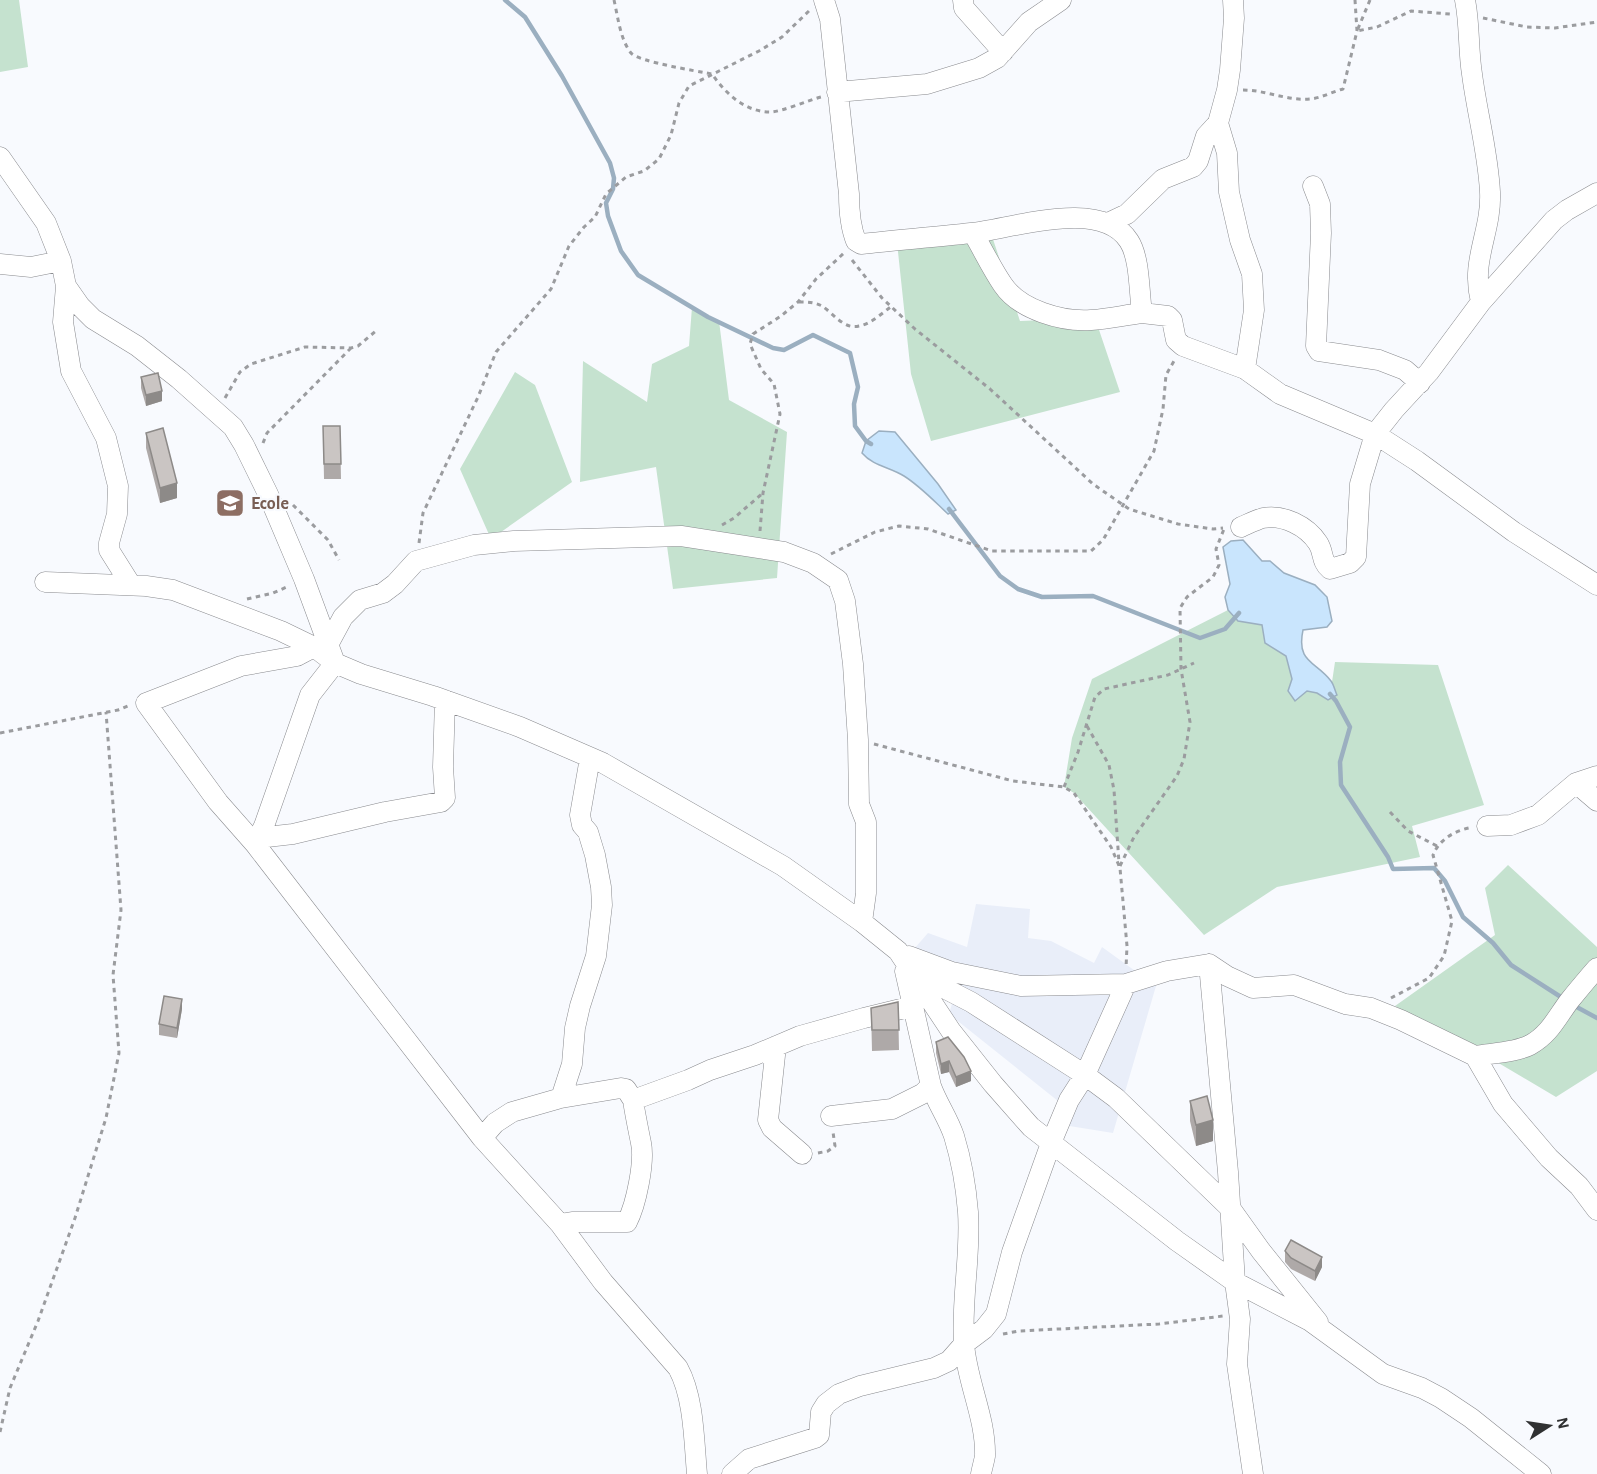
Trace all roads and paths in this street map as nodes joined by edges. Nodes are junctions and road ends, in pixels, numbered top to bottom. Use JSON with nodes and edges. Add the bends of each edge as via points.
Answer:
{"nodes":[{"id":1,"x":614,"y":0,"type":"edge"},
{"id":2,"x":963,"y":0,"type":"edge"},
{"id":3,"x":1061,"y":0,"type":"edge"},
{"id":4,"x":1233,"y":0,"type":"edge"},
{"id":5,"x":1355,"y":0,"type":"edge"},
{"id":6,"x":1465,"y":0,"type":"edge"},
{"id":7,"x":818,"y":4,"type":"edge"},
{"id":8,"x":1003,"y":52,"type":"junction"},
{"id":9,"x":712,"y":74,"type":"junction"},
{"id":10,"x":1227,"y":90,"type":"junction"},
{"id":11,"x":837,"y":92,"type":"junction"},
{"id":12,"x":1218,"y":123,"type":"junction"},
{"id":13,"x":0,"y":157,"type":"edge"},
{"id":14,"x":1313,"y":186,"type":"dead end"},
{"id":15,"x":1597,"y":193,"type":"edge"},
{"id":16,"x":1108,"y":223,"type":"junction"},
{"id":17,"x":973,"y":233,"type":"junction"},
{"id":18,"x":61,"y":261,"type":"junction"},
{"id":19,"x":0,"y":264,"type":"edge"},
{"id":20,"x":66,"y":286,"type":"junction"},
{"id":21,"x":798,"y":302,"type":"junction"},
{"id":22,"x":1481,"y":302,"type":"junction"},
{"id":23,"x":891,"y":306,"type":"junction"},
{"id":24,"x":1142,"y":313,"type":"junction"},
{"id":25,"x":377,"y":330,"type":"dead end"},
{"id":26,"x":1183,"y":346,"type":"junction"},
{"id":27,"x":351,"y":348,"type":"junction"},
{"id":28,"x":1245,"y":369,"type":"junction"},
{"id":29,"x":1420,"y":383,"type":"junction"},
{"id":30,"x":216,"y":412,"type":"junction"},
{"id":31,"x":1375,"y":434,"type":"junction"},
{"id":32,"x":255,"y":467,"type":"junction"},
{"id":33,"x":763,"y":493,"type":"junction"},
{"id":34,"x":287,"y":499,"type":"dead end"},
{"id":35,"x":1123,"y":505,"type":"junction"},
{"id":36,"x":1232,"y":527,"type":"junction"},
{"id":37,"x":700,"y":540,"type":"junction"},
{"id":38,"x":759,"y":548,"type":"junction"},
{"id":39,"x":339,"y":560,"type":"dead end"},
{"id":40,"x":416,"y":561,"type":"junction"},
{"id":41,"x":813,"y":563,"type":"junction"},
{"id":42,"x":304,"y":579,"type":"junction"},
{"id":43,"x":45,"y":582,"type":"dead end"},
{"id":44,"x":131,"y":585,"type":"junction"},
{"id":45,"x":1597,"y":585,"type":"edge"},
{"id":46,"x":242,"y":601,"type":"dead end"},
{"id":47,"x":322,"y":645,"type":"junction"},
{"id":48,"x":335,"y":663,"type":"junction"},
{"id":49,"x":1194,"y":663,"type":"dead end"},
{"id":50,"x":1181,"y":669,"type":"junction"},
{"id":51,"x":445,"y":700,"type":"junction"},
{"id":52,"x":146,"y":703,"type":"junction"},
{"id":53,"x":106,"y":712,"type":"junction"},
{"id":54,"x":1086,"y":725,"type":"junction"},
{"id":55,"x":0,"y":733,"type":"edge"},
{"id":56,"x":858,"y":740,"type":"junction"},
{"id":57,"x":590,"y":758,"type":"junction"},
{"id":58,"x":1597,"y":776,"type":"edge"},
{"id":59,"x":1576,"y":783,"type":"junction"},
{"id":60,"x":1064,"y":787,"type":"junction"},
{"id":61,"x":1597,"y":801,"type":"edge"},
{"id":62,"x":1390,"y":812,"type":"dead end"},
{"id":63,"x":1487,"y":826,"type":"joint"},
{"id":64,"x":257,"y":841,"type":"junction"},
{"id":65,"x":1437,"y":846,"type":"junction"},
{"id":66,"x":1120,"y":868,"type":"junction"},
{"id":67,"x":862,"y":922,"type":"junction"},
{"id":68,"x":903,"y":958,"type":"junction"},
{"id":69,"x":1209,"y":963,"type":"junction"},
{"id":70,"x":1597,"y":968,"type":"edge"},
{"id":71,"x":1126,"y":984,"type":"junction"},
{"id":72,"x":913,"y":1006,"type":"junction"},
{"id":73,"x":1371,"y":1008,"type":"junction"},
{"id":74,"x":776,"y":1046,"type":"junction"},
{"id":75,"x":1475,"y":1056,"type":"junction"},
{"id":76,"x":1085,"y":1076,"type":"junction"},
{"id":77,"x":931,"y":1086,"type":"junction"},
{"id":78,"x":561,"y":1098,"type":"junction"},
{"id":79,"x":633,"y":1100,"type":"junction"},
{"id":80,"x":831,"y":1116,"type":"joint"},
{"id":81,"x":482,"y":1138,"type":"junction"},
{"id":82,"x":1051,"y":1143,"type":"junction"},
{"id":83,"x":802,"y":1154,"type":"joint"},
{"id":84,"x":1231,"y":1209,"type":"junction"},
{"id":85,"x":1597,"y":1210,"type":"edge"},
{"id":86,"x":560,"y":1224,"type":"junction"},
{"id":87,"x":1235,"y":1282,"type":"junction"},
{"id":88,"x":1240,"y":1319,"type":"junction"},
{"id":89,"x":1326,"y":1331,"type":"junction"},
{"id":90,"x":999,"y":1335,"type":"dead end"},
{"id":91,"x":964,"y":1344,"type":"junction"},
{"id":92,"x":0,"y":1432,"type":"edge"},
{"id":93,"x":980,"y":1473,"type":"edge"},
{"id":94,"x":697,"y":1474,"type":"edge"},
{"id":95,"x":732,"y":1474,"type":"edge"},
{"id":96,"x":1253,"y":1474,"type":"edge"},
{"id":97,"x":1541,"y":1474,"type":"edge"}],
"edges":[{"from":1,"to":9,"type":"path","via":[[624,41],[633,55]]},
{"from":2,"to":8,"type":"street","via":[[964,8]]},
{"from":3,"to":8,"type":"street","via":[[1029,22]]},
{"from":4,"to":10,"type":"street"},
{"from":5,"to":10,"type":"path","via":[[1358,31],[1342,89],[1311,99],[1258,90]]},
{"from":6,"to":22,"type":"street","via":[[1490,193],[1490,212],[1478,262]]},
{"from":7,"to":9,"type":"path","via":[[782,37]]},
{"from":7,"to":11,"type":"street","via":[[830,19]]},
{"from":8,"to":11,"type":"street","via":[[979,68],[927,84]]},
{"from":9,"to":11,"type":"path","via":[[743,105],[770,112]]},
{"from":9,"to":40,"type":"path","via":[[689,86],[659,159],[644,171],[626,177],[606,194],[595,217],[569,246],[551,289],[496,352],[423,513]]},
{"from":10,"to":12,"type":"street"},
{"from":11,"to":17,"type":"street","via":[[856,241],[861,244]]},
{"from":12,"to":16,"type":"street","via":[[1206,136],[1193,167],[1163,179],[1127,214]]},
{"from":12,"to":28,"type":"street","via":[[1227,153],[1231,202],[1252,274],[1254,310]]},
{"from":13,"to":18,"type":"street","via":[[46,223]]},
{"from":14,"to":29,"type":"street","via":[[1320,204],[1316,345],[1319,351],[1379,360],[1405,370]]},
{"from":15,"to":22,"type":"street","via":[[1554,220]]},
{"from":16,"to":17,"type":"street","via":[[1029,221]]},
{"from":16,"to":24,"type":"street","via":[[1121,232],[1134,252]]},
{"from":17,"to":24,"type":"street","via":[[1004,286],[1029,306],[1056,316],[1090,320]]},
{"from":18,"to":19,"type":"street","via":[[31,267]]},
{"from":18,"to":20,"type":"street"},
{"from":20,"to":30,"type":"street","via":[[93,319],[137,346]]},
{"from":20,"to":44,"type":"street","via":[[63,322],[71,371],[106,438],[118,486],[109,550]]},
{"from":21,"to":23,"type":"path","via":[[822,306],[848,326],[858,327]]},
{"from":21,"to":23,"type":"path","via":[[845,252]]},
{"from":21,"to":33,"type":"path","via":[[753,334],[750,344],[761,369],[774,384],[780,414]]},
{"from":22,"to":29,"type":"street"},
{"from":23,"to":35,"type":"path","via":[[990,389],[1093,484]]},
{"from":24,"to":26,"type":"street","via":[[1168,316],[1176,340]]},
{"from":25,"to":27,"type":"path"},
{"from":26,"to":28,"type":"street"},
{"from":26,"to":35,"type":"path","via":[[1166,375],[1154,451]]},
{"from":27,"to":30,"type":"path","via":[[304,347],[251,364],[240,372]]},
{"from":27,"to":32,"type":"path","via":[[267,432]]},
{"from":28,"to":31,"type":"street","via":[[1280,394]]},
{"from":29,"to":31,"type":"street"},
{"from":30,"to":32,"type":"street","via":[[233,427]]},
{"from":31,"to":36,"type":"street","via":[[1360,484],[1356,557],[1350,563],[1326,566],[1319,544],[1292,521],[1263,518]]},
{"from":31,"to":45,"type":"street"},
{"from":32,"to":42,"type":"street"},
{"from":33,"to":37,"type":"path"},
{"from":33,"to":38,"type":"path"},
{"from":34,"to":39,"type":"path","via":[[328,540]]},
{"from":35,"to":36,"type":"path","via":[[1178,524],[1213,529]]},
{"from":35,"to":41,"type":"path","via":[[1103,540],[1091,551],[992,551],[928,529],[899,526],[874,532]]},
{"from":36,"to":50,"type":"path","via":[[1216,549],[1219,565],[1213,577],[1187,597],[1180,608]]},
{"from":37,"to":38,"type":"street"},
{"from":37,"to":40,"type":"street","via":[[681,536],[514,541],[474,545]]},
{"from":38,"to":41,"type":"street","via":[[792,554]]},
{"from":40,"to":47,"type":"street","via":[[383,593],[360,600]]},
{"from":41,"to":56,"type":"street","via":[[838,580],[845,601]]},
{"from":42,"to":46,"type":"path"},
{"from":42,"to":47,"type":"street"},
{"from":43,"to":44,"type":"street"},
{"from":44,"to":47,"type":"street","via":[[173,590]]},
{"from":47,"to":48,"type":"street"},
{"from":47,"to":52,"type":"street","via":[[297,657],[241,666]]},
{"from":48,"to":51,"type":"street"},
{"from":48,"to":64,"type":"street","via":[[310,695]]},
{"from":49,"to":50,"type":"path"},
{"from":50,"to":54,"type":"path","via":[[1104,689],[1095,697]]},
{"from":50,"to":66,"type":"path","via":[[1190,722],[1184,759],[1178,776],[1134,837]]},
{"from":51,"to":57,"type":"street"},
{"from":51,"to":64,"type":"street","via":[[445,798],[441,802]]},
{"from":52,"to":53,"type":"path"},
{"from":52,"to":64,"type":"street","via":[[218,802]]},
{"from":53,"to":55,"type":"path"},
{"from":53,"to":92,"type":"path","via":[[121,910],[113,975],[119,1053],[106,1118],[75,1218],[10,1388]]},
{"from":54,"to":60,"type":"path"},
{"from":54,"to":66,"type":"path","via":[[1109,765]]},
{"from":56,"to":60,"type":"path","via":[[1013,781]]},
{"from":56,"to":67,"type":"street","via":[[859,804],[866,822],[867,849]]},
{"from":57,"to":67,"type":"street","via":[[783,866]]},
{"from":57,"to":78,"type":"street","via":[[580,815],[588,832],[602,905],[590,979],[575,1028],[572,1064]]},
{"from":58,"to":59,"type":"street"},
{"from":59,"to":61,"type":"street"},
{"from":59,"to":63,"type":"street","via":[[1538,815],[1511,825]]},
{"from":60,"to":66,"type":"path","via":[[1074,793],[1111,847]]},
{"from":62,"to":65,"type":"path","via":[[1408,831]]},
{"from":63,"to":65,"type":"path","via":[[1450,835]]},
{"from":64,"to":81,"type":"street"},
{"from":65,"to":73,"type":"path","via":[[1433,855],[1452,921],[1444,956],[1429,978]]},
{"from":66,"to":71,"type":"path"},
{"from":67,"to":68,"type":"street"},
{"from":68,"to":71,"type":"street","via":[[1021,986]]},
{"from":68,"to":72,"type":"street"},
{"from":68,"to":76,"type":"street"},
{"from":68,"to":82,"type":"street","via":[[951,1031],[993,1084],[1031,1127]]},
{"from":69,"to":71,"type":"street"},
{"from":69,"to":73,"type":"street","via":[[1253,987],[1294,985],[1345,1004]]},
{"from":69,"to":84,"type":"street"},
{"from":70,"to":75,"type":"street","via":[[1543,1036],[1520,1048]]},
{"from":71,"to":76,"type":"street"},
{"from":72,"to":74,"type":"street"},
{"from":72,"to":77,"type":"street"},
{"from":73,"to":75,"type":"street"},
{"from":74,"to":79,"type":"street"},
{"from":74,"to":83,"type":"street","via":[[768,1120]]},
{"from":75,"to":85,"type":"street","via":[[1503,1104]]},
{"from":76,"to":82,"type":"street","via":[[1069,1100]]},
{"from":76,"to":84,"type":"street","via":[[1116,1098]]},
{"from":77,"to":80,"type":"street","via":[[892,1109]]},
{"from":77,"to":91,"type":"street","via":[[954,1135],[968,1211]]},
{"from":78,"to":79,"type":"street","via":[[621,1088]]},
{"from":78,"to":81,"type":"street","via":[[512,1112]]},
{"from":79,"to":86,"type":"street","via":[[642,1144],[633,1212],[627,1222]]},
{"from":80,"to":83,"type":"path","via":[[835,1146],[828,1151]]},
{"from":81,"to":86,"type":"street"},
{"from":82,"to":87,"type":"street"},
{"from":82,"to":91,"type":"street","via":[[1012,1252],[996,1314]]},
{"from":84,"to":87,"type":"street"},
{"from":84,"to":89,"type":"street"},
{"from":86,"to":94,"type":"street","via":[[683,1377]]},
{"from":87,"to":88,"type":"street"},
{"from":87,"to":89,"type":"street"},
{"from":88,"to":90,"type":"path","via":[[1222,1316]]},
{"from":88,"to":96,"type":"street","via":[[1237,1364]]},
{"from":89,"to":97,"type":"street","via":[[1383,1374],[1449,1403]]},
{"from":91,"to":93,"type":"street","via":[[981,1421],[985,1457]]},
{"from":91,"to":95,"type":"street","via":[[949,1361],[934,1368],[839,1394],[821,1412],[819,1435],[815,1438],[748,1460]]}]}
